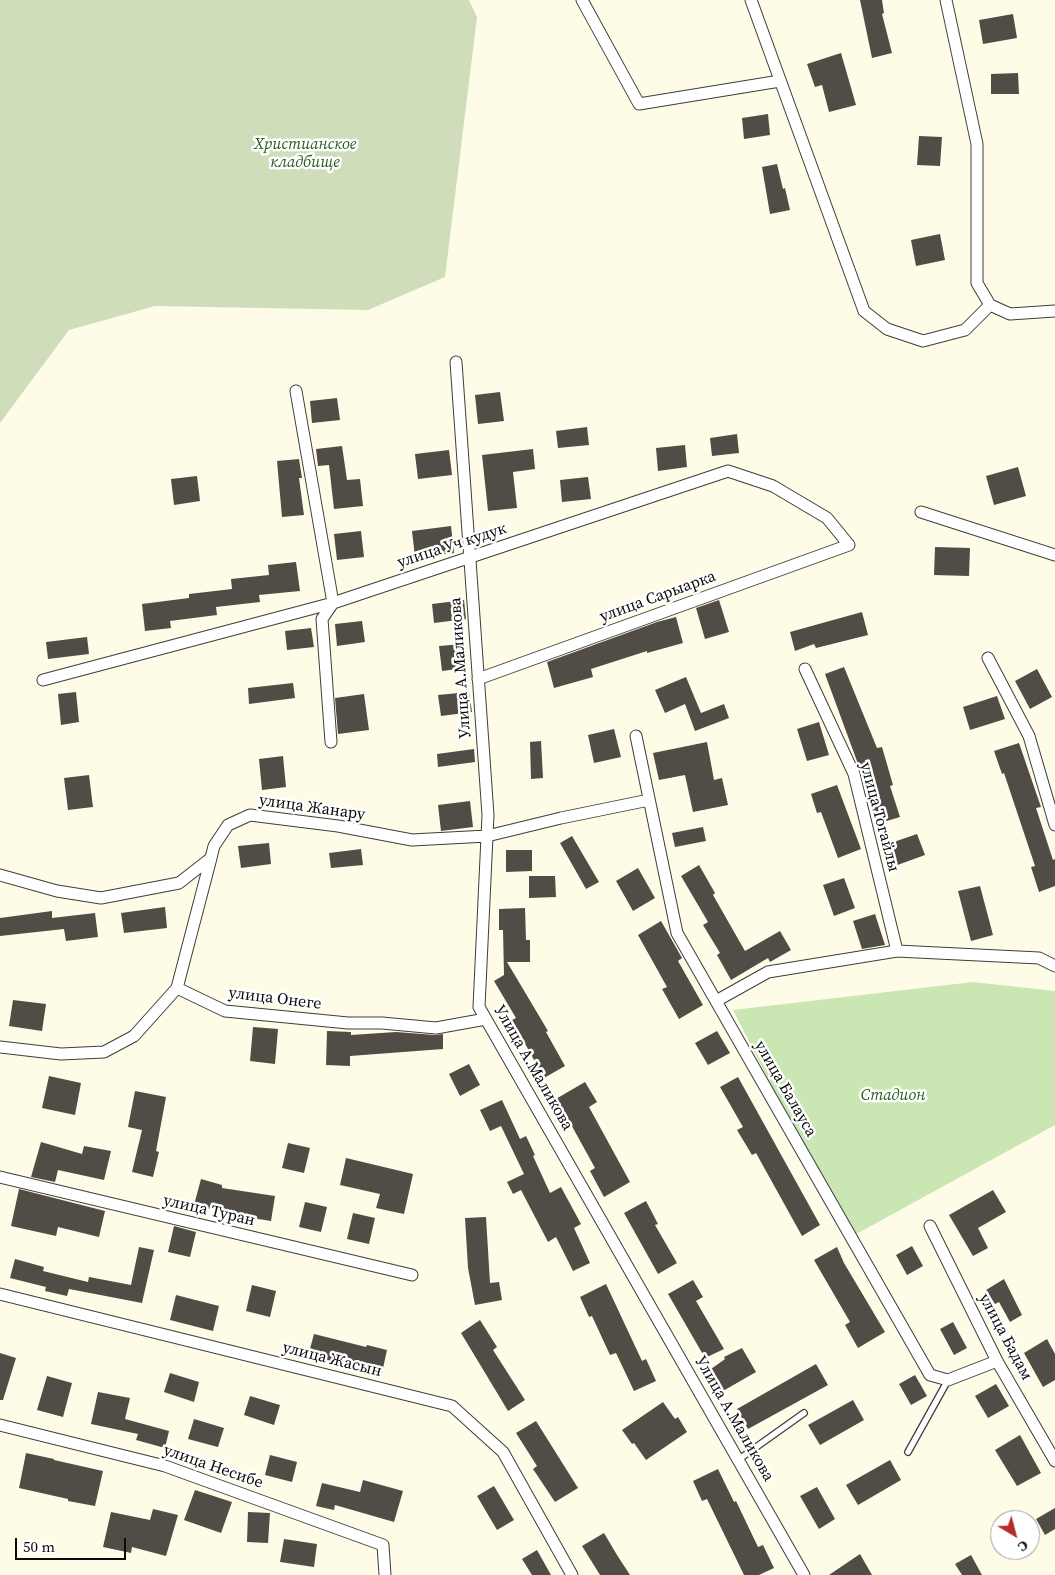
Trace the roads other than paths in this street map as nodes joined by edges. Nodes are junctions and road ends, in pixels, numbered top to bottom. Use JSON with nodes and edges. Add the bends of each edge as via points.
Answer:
{"nodes":[{"id":1,"x":582,"y":0,"type":"edge"},
{"id":2,"x":751,"y":0,"type":"edge"},
{"id":3,"x":946,"y":0,"type":"edge"},
{"id":4,"x":780,"y":81,"type":"junction"},
{"id":5,"x":990,"y":305,"type":"junction"},
{"id":6,"x":1055,"y":311,"type":"edge"},
{"id":7,"x":456,"y":362,"type":"dead end"},
{"id":8,"x":296,"y":391,"type":"dead end"},
{"id":9,"x":921,"y":512,"type":"dead end"},
{"id":10,"x":849,"y":545,"type":"joint"},
{"id":11,"x":1055,"y":556,"type":"edge"},
{"id":12,"x":470,"y":558,"type":"junction"},
{"id":13,"x":333,"y":603,"type":"junction"},
{"id":14,"x":988,"y":658,"type":"dead end"},
{"id":15,"x":805,"y":669,"type":"dead end"},
{"id":16,"x":478,"y":679,"type":"junction"},
{"id":17,"x":44,"y":680,"type":"dead end"},
{"id":18,"x":636,"y":736,"type":"dead end"},
{"id":19,"x":331,"y":742,"type":"dead end"},
{"id":20,"x":649,"y":800,"type":"junction"},
{"id":21,"x":1055,"y":825,"type":"edge"},
{"id":22,"x":486,"y":836,"type":"junction"},
{"id":23,"x":211,"y":858,"type":"junction"},
{"id":24,"x":0,"y":876,"type":"edge"},
{"id":25,"x":897,"y":951,"type":"junction"},
{"id":26,"x":1055,"y":966,"type":"edge"},
{"id":27,"x":177,"y":988,"type":"junction"},
{"id":28,"x":716,"y":1001,"type":"junction"},
{"id":29,"x":486,"y":1019,"type":"junction"},
{"id":30,"x":0,"y":1047,"type":"edge"},
{"id":31,"x":0,"y":1177,"type":"edge"},
{"id":32,"x":930,"y":1226,"type":"dead end"},
{"id":33,"x":412,"y":1275,"type":"dead end"},
{"id":34,"x":0,"y":1294,"type":"edge"},
{"id":35,"x":997,"y":1360,"type":"junction"},
{"id":36,"x":948,"y":1380,"type":"junction"},
{"id":37,"x":804,"y":1413,"type":"dead end"},
{"id":38,"x":0,"y":1425,"type":"edge"},
{"id":39,"x":908,"y":1452,"type":"dead end"},
{"id":40,"x":738,"y":1460,"type":"junction"},
{"id":41,"x":1055,"y":1461,"type":"edge"},
{"id":42,"x":384,"y":1575,"type":"edge"},
{"id":43,"x":572,"y":1575,"type":"edge"},
{"id":44,"x":804,"y":1575,"type":"edge"}],
"edges":[{"from":1,"to":4,"type":"street","via":[[639,104]]},
{"from":2,"to":4,"type":"street"},
{"from":3,"to":5,"type":"street","via":[[977,144],[977,283]]},
{"from":4,"to":5,"type":"street","via":[[864,310],[887,329],[923,341],[965,330]]},
{"from":5,"to":6,"type":"street","via":[[1010,314]]},
{"from":7,"to":12,"type":"street","name":"Улица А.Маликова"},
{"from":8,"to":13,"type":"street"},
{"from":9,"to":11,"type":"street"},
{"from":10,"to":12,"type":"street","name":"улица Уч кудук","via":[[827,518],[773,486],[728,471]]},
{"from":10,"to":16,"type":"street","name":"улица Сарыарка"},
{"from":12,"to":13,"type":"street","name":"улица Уч кудук"},
{"from":12,"to":16,"type":"street","name":"Улица А.Маликова"},
{"from":13,"to":17,"type":"street","name":"улица Уч кудук"},
{"from":13,"to":19,"type":"street","via":[[322,619]]},
{"from":14,"to":21,"type":"street","via":[[1029,736]]},
{"from":15,"to":25,"type":"street","name":"улица Тогайлы","via":[[854,774]]},
{"from":16,"to":22,"type":"street","name":"Улица А.Маликова","via":[[488,814]]},
{"from":18,"to":20,"type":"street","name":"улица Балауса"},
{"from":20,"to":22,"type":"street","name":"улица Жанару"},
{"from":20,"to":28,"type":"street","name":"улица Балауса","via":[[677,934]]},
{"from":22,"to":23,"type":"street","name":"улица Жанару","via":[[412,840],[338,826],[250,815],[228,826],[214,846]]},
{"from":22,"to":29,"type":"street","name":"Улица А.Маликова","via":[[479,1007]]},
{"from":23,"to":24,"type":"street","name":"улица Жанару","via":[[179,883],[101,898]]},
{"from":23,"to":27,"type":"street"},
{"from":25,"to":26,"type":"street","via":[[1039,958]]},
{"from":25,"to":28,"type":"street","via":[[768,972]]},
{"from":27,"to":29,"type":"street","name":"улица Онеге","via":[[225,1012],[436,1028]]},
{"from":27,"to":30,"type":"street","via":[[134,1036],[104,1052],[61,1054]]},
{"from":28,"to":36,"type":"street","name":"улица Балауса","via":[[930,1375]]},
{"from":29,"to":40,"type":"street","name":"Улица А.Маликова"},
{"from":31,"to":33,"type":"street","name":"улица Туран"},
{"from":32,"to":35,"type":"street","name":"улица Бадам"},
{"from":34,"to":43,"type":"street","name":"улица Жасын","via":[[452,1406],[503,1452]]},
{"from":35,"to":36,"type":"street"},
{"from":35,"to":41,"type":"street","name":"улица Бадам"},
{"from":36,"to":39,"type":"lane"},
{"from":37,"to":40,"type":"lane"},
{"from":38,"to":42,"type":"street","name":"улица Несибе","via":[[165,1466],[383,1545]]},
{"from":40,"to":44,"type":"street","name":"Улица А.Маликова"}]}
